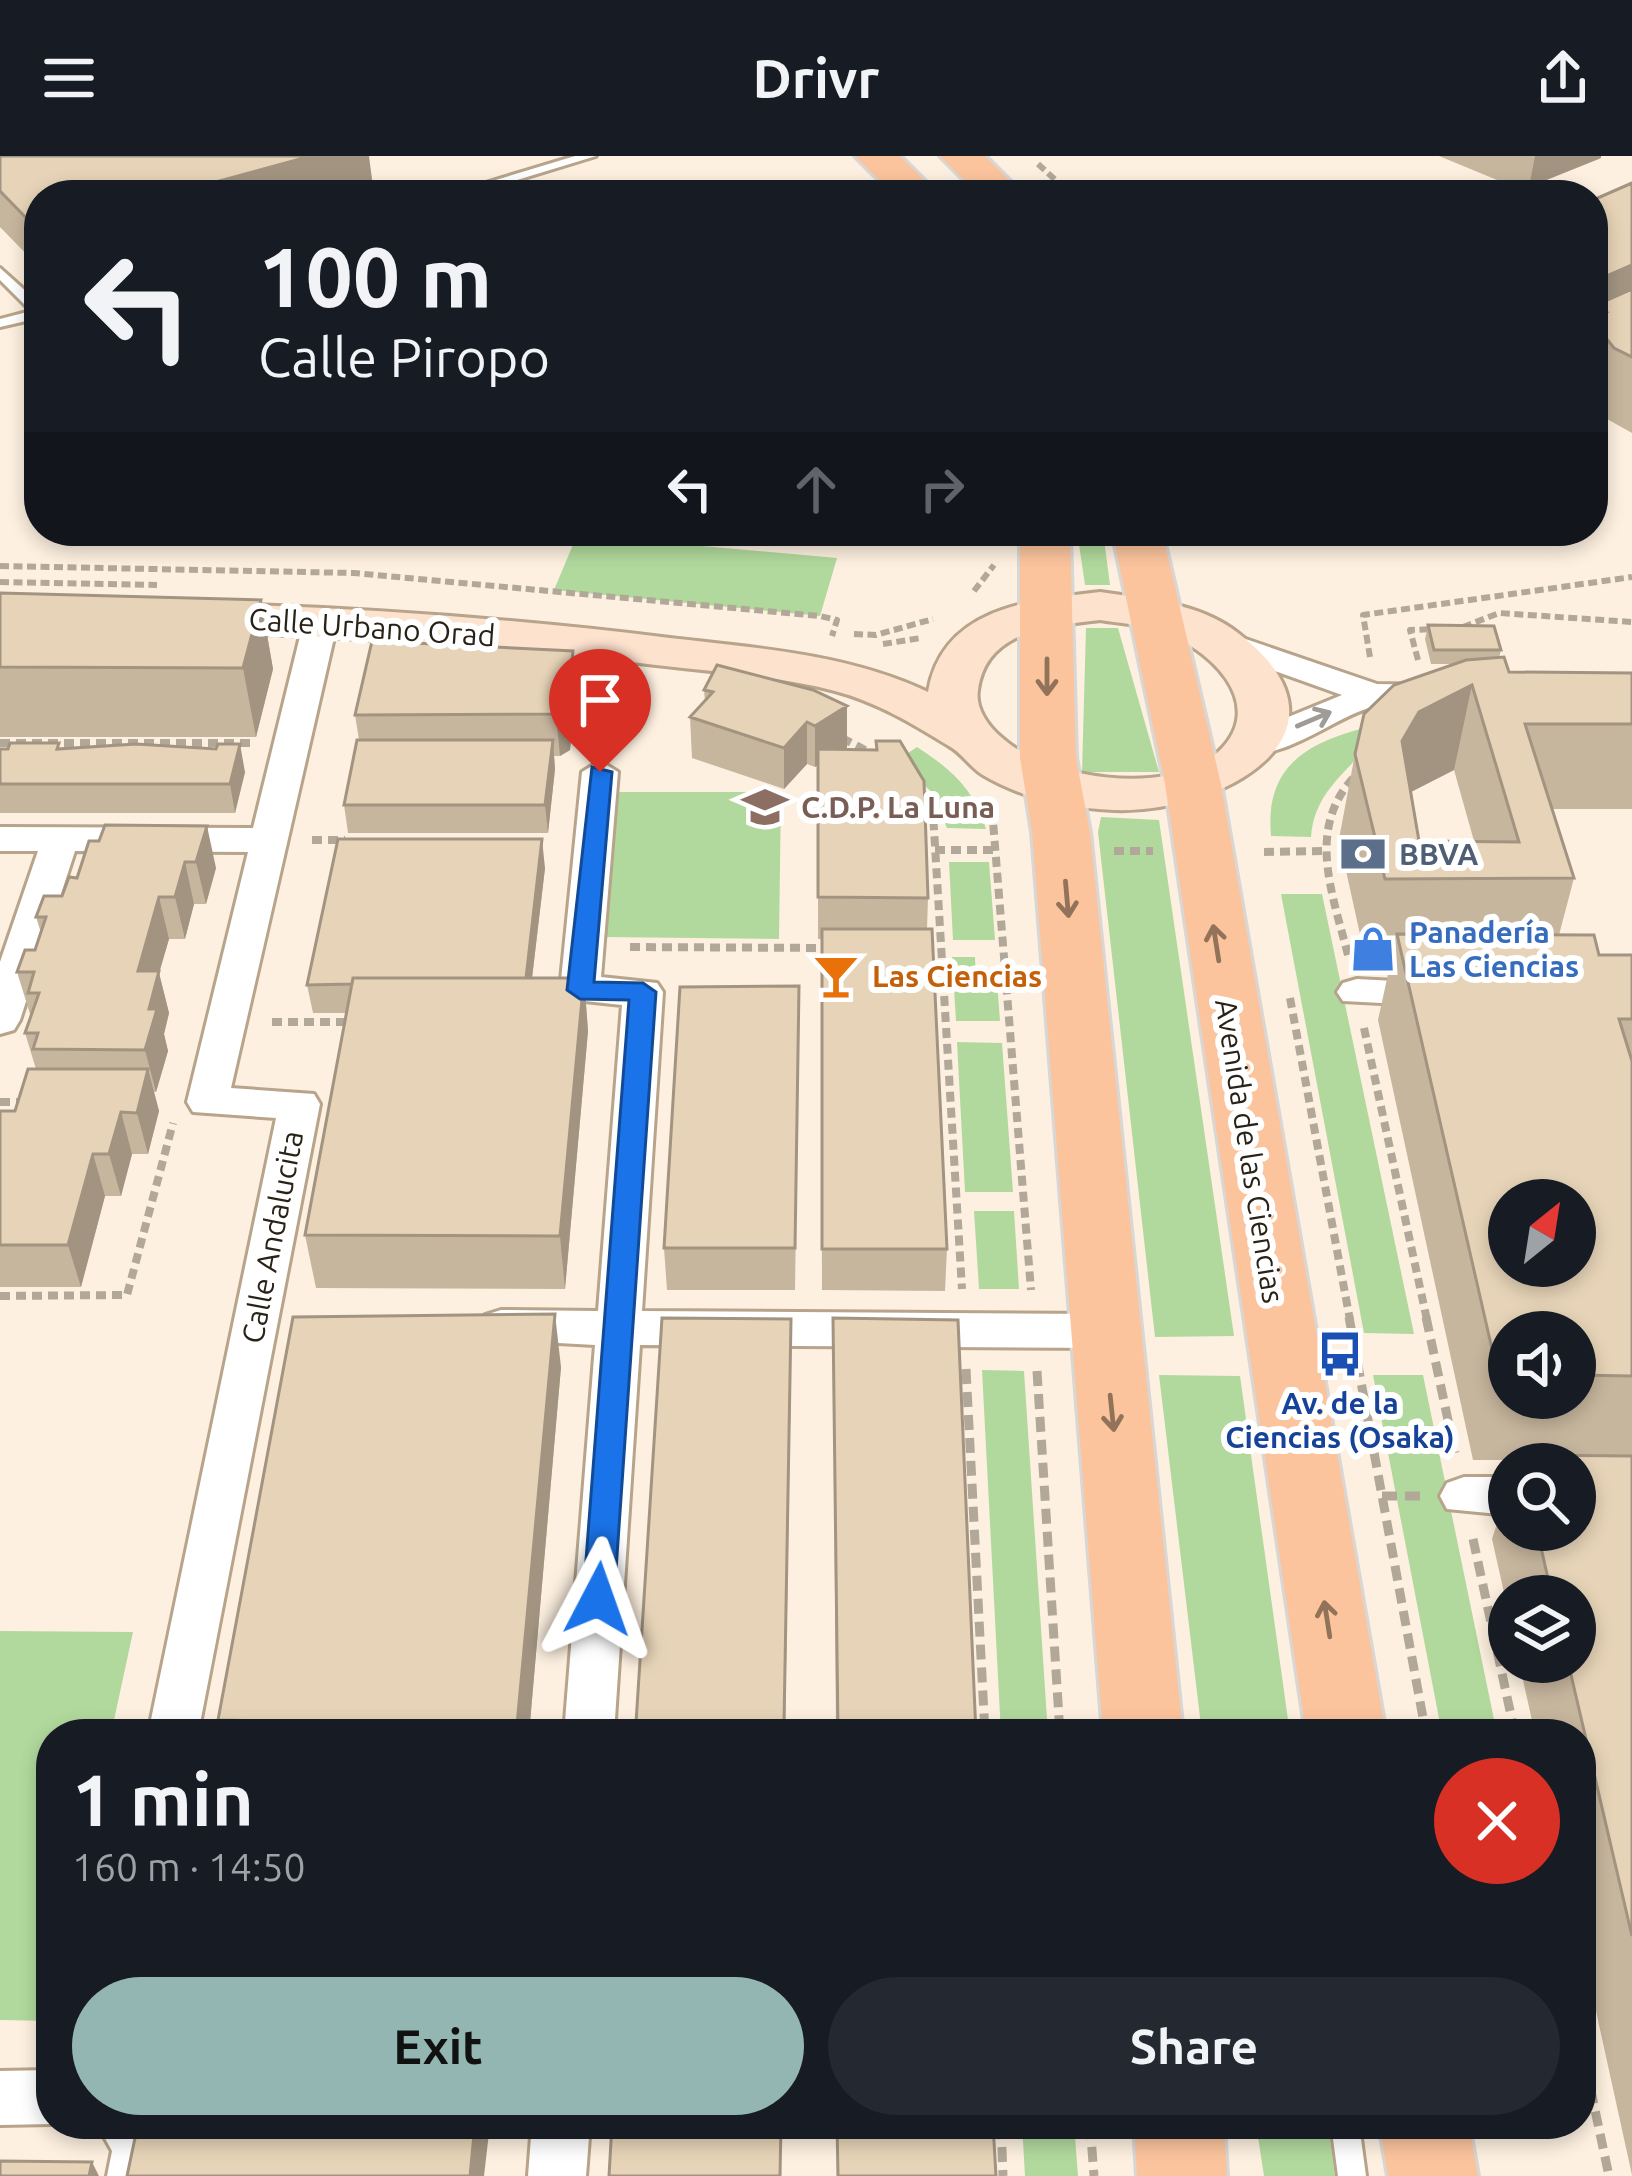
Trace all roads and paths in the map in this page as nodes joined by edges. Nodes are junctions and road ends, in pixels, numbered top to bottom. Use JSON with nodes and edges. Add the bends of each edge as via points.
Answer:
{"nodes":[{"id":1,"x":589,"y":156,"type":"edge"},
{"id":2,"x":876,"y":156,"type":"edge"},
{"id":3,"x":961,"y":156,"type":"edge"},
{"id":4,"x":1028,"y":156,"type":"edge"},
{"id":5,"x":505,"y":180,"type":"edge"},
{"id":6,"x":902,"y":180,"type":"edge"},
{"id":7,"x":987,"y":180,"type":"edge"},
{"id":8,"x":1055,"y":180,"type":"edge"},
{"id":9,"x":0,"y":272,"type":"edge"},
{"id":10,"x":24,"y":297,"type":"edge"},
{"id":11,"x":1047,"y":571,"type":"edge"},
{"id":12,"x":1144,"y":572,"type":"edge"},
{"id":13,"x":1632,"y":577,"type":"edge"},
{"id":14,"x":137,"y":616,"type":"edge"},
{"id":15,"x":321,"y":620,"type":"junction"},
{"id":16,"x":1632,"y":622,"type":"edge"},
{"id":17,"x":933,"y":634,"type":"dead end"},
{"id":18,"x":985,"y":634,"type":"junction"},
{"id":19,"x":1225,"y":643,"type":"junction"},
{"id":20,"x":1419,"y":663,"type":"dead end"},
{"id":21,"x":815,"y":669,"type":"junction"},
{"id":22,"x":1372,"y":679,"type":"junction"},
{"id":23,"x":546,"y":686,"type":"edge"},
{"id":24,"x":589,"y":689,"type":"junction"},
{"id":25,"x":633,"y":694,"type":"dead end"},
{"id":26,"x":1480,"y":695,"type":"edge"},
{"id":27,"x":832,"y":734,"type":"edge"},
{"id":28,"x":964,"y":734,"type":"junction"},
{"id":29,"x":0,"y":743,"type":"edge"},
{"id":30,"x":291,"y":744,"type":"junction"},
{"id":31,"x":1255,"y":744,"type":"junction"},
{"id":32,"x":882,"y":759,"type":"edge"},
{"id":33,"x":1371,"y":763,"type":"edge"},
{"id":34,"x":589,"y":767,"type":"joint"},
{"id":35,"x":911,"y":779,"type":"edge"},
{"id":36,"x":1193,"y":784,"type":"junction"},
{"id":37,"x":1016,"y":790,"type":"junction"},
{"id":38,"x":1261,"y":833,"type":"dead end"},
{"id":39,"x":0,"y":839,"type":"edge"},
{"id":40,"x":60,"y":840,"type":"junction"},
{"id":41,"x":268,"y":840,"type":"junction"},
{"id":42,"x":357,"y":840,"type":"edge"},
{"id":43,"x":935,"y":850,"type":"junction"},
{"id":44,"x":999,"y":850,"type":"junction"},
{"id":45,"x":1100,"y":851,"type":"dead end"},
{"id":46,"x":1164,"y":851,"type":"dead end"},
{"id":47,"x":1325,"y":851,"type":"junction"},
{"id":48,"x":1264,"y":852,"type":"junction"},
{"id":49,"x":1267,"y":870,"type":"dead end"},
{"id":50,"x":584,"y":946,"type":"junction"},
{"id":51,"x":853,"y":948,"type":"edge"},
{"id":52,"x":922,"y":949,"type":"edge"},
{"id":53,"x":944,"y":949,"type":"junction"},
{"id":54,"x":1357,"y":992,"type":"junction"},
{"id":55,"x":1472,"y":993,"type":"edge"},
{"id":56,"x":1290,"y":996,"type":"dead end"},
{"id":57,"x":0,"y":1020,"type":"edge"},
{"id":58,"x":361,"y":1022,"type":"edge"},
{"id":59,"x":226,"y":1023,"type":"junction"},
{"id":60,"x":0,"y":1102,"type":"edge"},
{"id":61,"x":45,"y":1102,"type":"edge"},
{"id":62,"x":207,"y":1102,"type":"junction"},
{"id":63,"x":0,"y":1296,"type":"edge"},
{"id":64,"x":254,"y":1324,"type":"junction"},
{"id":65,"x":300,"y":1325,"type":"edge"},
{"id":66,"x":467,"y":1327,"type":"edge"},
{"id":67,"x":618,"y":1328,"type":"junction"},
{"id":68,"x":964,"y":1330,"type":"junction"},
{"id":69,"x":1034,"y":1330,"type":"junction"},
{"id":70,"x":1104,"y":1330,"type":"junction"},
{"id":71,"x":1306,"y":1496,"type":"junction"},
{"id":72,"x":1383,"y":1496,"type":"junction"},
{"id":73,"x":1486,"y":1496,"type":"edge"},
{"id":74,"x":176,"y":1719,"type":"edge"},
{"id":75,"x":590,"y":1719,"type":"edge"},
{"id":76,"x":984,"y":1719,"type":"edge"},
{"id":77,"x":1059,"y":1719,"type":"edge"},
{"id":78,"x":1142,"y":1719,"type":"edge"},
{"id":79,"x":1343,"y":1719,"type":"edge"},
{"id":80,"x":1423,"y":1719,"type":"edge"},
{"id":81,"x":1513,"y":1719,"type":"edge"},
{"id":82,"x":36,"y":2097,"type":"edge"},
{"id":83,"x":0,"y":2098,"type":"edge"},
{"id":84,"x":1596,"y":2115,"type":"edge"},
{"id":85,"x":140,"y":2139,"type":"edge"},
{"id":86,"x":560,"y":2139,"type":"edge"},
{"id":87,"x":1002,"y":2139,"type":"edge"},
{"id":88,"x":1091,"y":2139,"type":"edge"},
{"id":89,"x":1181,"y":2139,"type":"edge"},
{"id":90,"x":1194,"y":2139,"type":"edge"},
{"id":91,"x":1347,"y":2139,"type":"edge"},
{"id":92,"x":1427,"y":2139,"type":"edge"},
{"id":93,"x":136,"y":2176,"type":"edge"},
{"id":94,"x":557,"y":2176,"type":"edge"},
{"id":95,"x":1003,"y":2176,"type":"edge"},
{"id":96,"x":1094,"y":2176,"type":"edge"},
{"id":97,"x":1182,"y":2176,"type":"edge"},
{"id":98,"x":1208,"y":2176,"type":"edge"},
{"id":99,"x":1352,"y":2176,"type":"edge"},
{"id":100,"x":1433,"y":2176,"type":"edge"},
{"id":101,"x":1609,"y":2176,"type":"edge"}],
"edges":[{"from":1,"to":5,"type":"lane"},
{"from":2,"to":6,"type":"main road"},
{"from":3,"to":7,"type":"main road"},
{"from":4,"to":8,"type":"path"},
{"from":9,"to":10,"type":"lane"},
{"from":11,"to":12,"type":"street","via":[[1100,606]]},
{"from":11,"to":18,"type":"street"},
{"from":11,"to":37,"type":"main road","one_way":true},
{"from":12,"to":19,"type":"street"},
{"from":12,"to":36,"type":"main road","name":"Avenida de las Ciencias"},
{"from":13,"to":22,"type":"path","via":[[1363,615]]},
{"from":14,"to":15,"type":"street","name":"Calle Urbano Orad"},
{"from":15,"to":21,"type":"street","name":"Calle Urbano Orad"},
{"from":15,"to":30,"type":"street"},
{"from":16,"to":20,"type":"path","via":[[1499,613],[1462,628],[1410,630]]},
{"from":17,"to":21,"type":"path","via":[[865,645],[829,641]]},
{"from":18,"to":21,"type":"street","via":[[939,652]]},
{"from":18,"to":28,"type":"street","via":[[950,680],[949,702]]},
{"from":19,"to":22,"type":"street"},
{"from":19,"to":31,"type":"street","via":[[1264,691],[1267,718]]},
{"from":21,"to":28,"type":"street","via":[[903,698]]},
{"from":22,"to":26,"type":"street"},
{"from":31,"to":22,"type":"street","one_way":true},
{"from":23,"to":24,"type":"path"},
{"from":24,"to":25,"type":"path"},
{"from":24,"to":34,"type":"path"},
{"from":27,"to":32,"type":"path"},
{"from":28,"to":37,"type":"street"},
{"from":29,"to":30,"type":"path"},
{"from":30,"to":41,"type":"street"},
{"from":31,"to":36,"type":"street"},
{"from":33,"to":47,"type":"path","via":[[1341,786],[1324,818]]},
{"from":34,"to":50,"type":"street"},
{"from":35,"to":43,"type":"path","via":[[933,813]]},
{"from":36,"to":37,"type":"street","via":[[1121,795]]},
{"from":71,"to":36,"type":"main road","name":"Avenida de las Ciencias","one_way":true},
{"from":37,"to":44,"type":"path"},
{"from":37,"to":70,"type":"main road","one_way":true,"via":[[1061,832]]},
{"from":38,"to":48,"type":"path"},
{"from":39,"to":40,"type":"street"},
{"from":40,"to":41,"type":"street"},
{"from":40,"to":57,"type":"street"},
{"from":41,"to":42,"type":"path"},
{"from":41,"to":59,"type":"street"},
{"from":43,"to":44,"type":"path"},
{"from":43,"to":53,"type":"path"},
{"from":44,"to":69,"type":"path"},
{"from":45,"to":46,"type":"path"},
{"from":47,"to":48,"type":"path"},
{"from":47,"to":54,"type":"path"},
{"from":48,"to":49,"type":"path"},
{"from":50,"to":51,"type":"path"},
{"from":50,"to":67,"type":"street","via":[[580,990],[643,992]]},
{"from":52,"to":53,"type":"path"},
{"from":53,"to":68,"type":"path"},
{"from":54,"to":55,"type":"street"},
{"from":54,"to":73,"type":"path"},
{"from":56,"to":72,"type":"path"},
{"from":58,"to":59,"type":"path"},
{"from":59,"to":62,"type":"street"},
{"from":60,"to":61,"type":"path"},
{"from":62,"to":63,"type":"path","via":[[178,1102],[127,1295]]},
{"from":62,"to":64,"type":"street","name":"Calle Andalucita","via":[[299,1104]]},
{"from":64,"to":65,"type":"street"},
{"from":64,"to":74,"type":"street","name":"Calle Andalucita"},
{"from":66,"to":67,"type":"street"},
{"from":67,"to":68,"type":"street"},
{"from":67,"to":75,"type":"street"},
{"from":68,"to":69,"type":"street"},
{"from":68,"to":76,"type":"path"},
{"from":69,"to":70,"type":"street"},
{"from":69,"to":77,"type":"path"},
{"from":70,"to":78,"type":"main road","one_way":true},
{"from":71,"to":72,"type":"path"},
{"from":79,"to":71,"type":"main road","name":"Avenida de las Ciencias","one_way":true},
{"from":72,"to":73,"type":"path"},
{"from":72,"to":80,"type":"path"},
{"from":73,"to":81,"type":"path"},
{"from":82,"to":83,"type":"street"},
{"from":84,"to":101,"type":"path"},
{"from":85,"to":93,"type":"street"},
{"from":86,"to":94,"type":"street"},
{"from":87,"to":95,"type":"path"},
{"from":88,"to":96,"type":"path"},
{"from":89,"to":97,"type":"main road"},
{"from":90,"to":98,"type":"lane"},
{"from":91,"to":99,"type":"lane"},
{"from":92,"to":100,"type":"main road"}]}
